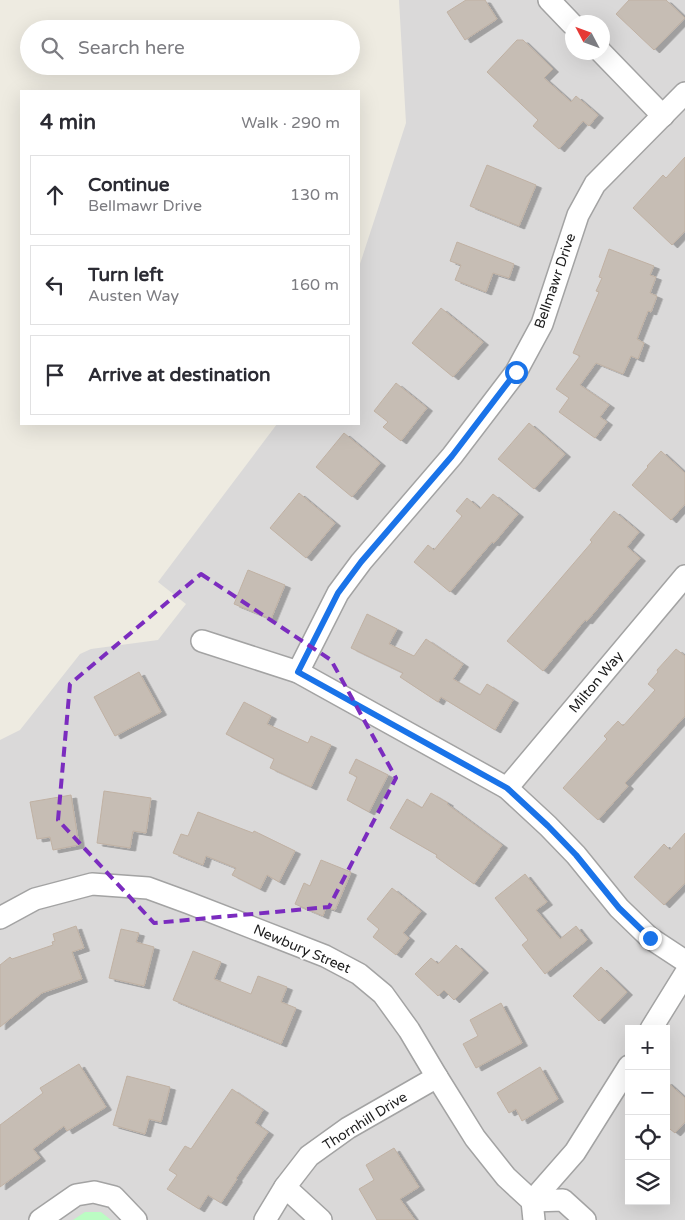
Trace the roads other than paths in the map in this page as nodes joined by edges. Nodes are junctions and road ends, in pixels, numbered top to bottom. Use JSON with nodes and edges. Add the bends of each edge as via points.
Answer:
{"nodes":[{"id":1,"x":549,"y":0,"type":"edge"},
{"id":2,"x":565,"y":17,"type":"edge"},
{"id":3,"x":609,"y":60,"type":"edge"},
{"id":4,"x":685,"y":94,"type":"edge"},
{"id":5,"x":662,"y":116,"type":"junction"},
{"id":6,"x":685,"y":576,"type":"edge"},
{"id":7,"x":202,"y":641,"type":"dead end"},
{"id":8,"x":298,"y":672,"type":"junction"},
{"id":9,"x":507,"y":788,"type":"junction"},
{"id":10,"x":0,"y":918,"type":"edge"},
{"id":11,"x":685,"y":961,"type":"edge"},
{"id":12,"x":685,"y":974,"type":"edge"},
{"id":13,"x":653,"y":1025,"type":"edge"},
{"id":14,"x":626,"y":1070,"type":"edge"},
{"id":15,"x":437,"y":1077,"type":"junction"},
{"id":16,"x":285,"y":1187,"type":"junction"},
{"id":17,"x":533,"y":1210,"type":"edge"},
{"id":18,"x":40,"y":1220,"type":"edge"},
{"id":19,"x":136,"y":1220,"type":"edge"},
{"id":20,"x":265,"y":1220,"type":"edge"},
{"id":21,"x":321,"y":1220,"type":"edge"},
{"id":22,"x":586,"y":1220,"type":"edge"}],
"edges":[{"from":1,"to":2,"type":"street"},
{"from":3,"to":5,"type":"street"},
{"from":4,"to":5,"type":"street","name":"Bellmawr Drive"},
{"from":5,"to":8,"type":"street","name":"Bellmawr Drive","via":[[595,184],[578,215],[542,324],[516,372],[452,456],[338,593]]},
{"from":6,"to":9,"type":"street","name":"Milton Way"},
{"from":7,"to":8,"type":"street"},
{"from":8,"to":9,"type":"street"},
{"from":9,"to":11,"type":"street","via":[[576,855],[619,908],[650,938]]},
{"from":10,"to":15,"type":"street","name":"Newbury Street","via":[[34,899],[92,884],[148,888],[181,900],[325,956],[360,974],[383,994]]},
{"from":12,"to":13,"type":"street"},
{"from":14,"to":17,"type":"street"},
{"from":15,"to":16,"type":"street","name":"Thornhill Drive","via":[[348,1128],[309,1156]]},
{"from":15,"to":17,"type":"street","name":"Newbury Street","via":[[475,1138]]},
{"from":16,"to":20,"type":"street","name":"Thornhill Drive"},
{"from":16,"to":21,"type":"street"},
{"from":17,"to":22,"type":"street","via":[[563,1200]]},
{"from":18,"to":19,"type":"street","via":[[76,1196],[94,1192],[114,1197]]}]}
